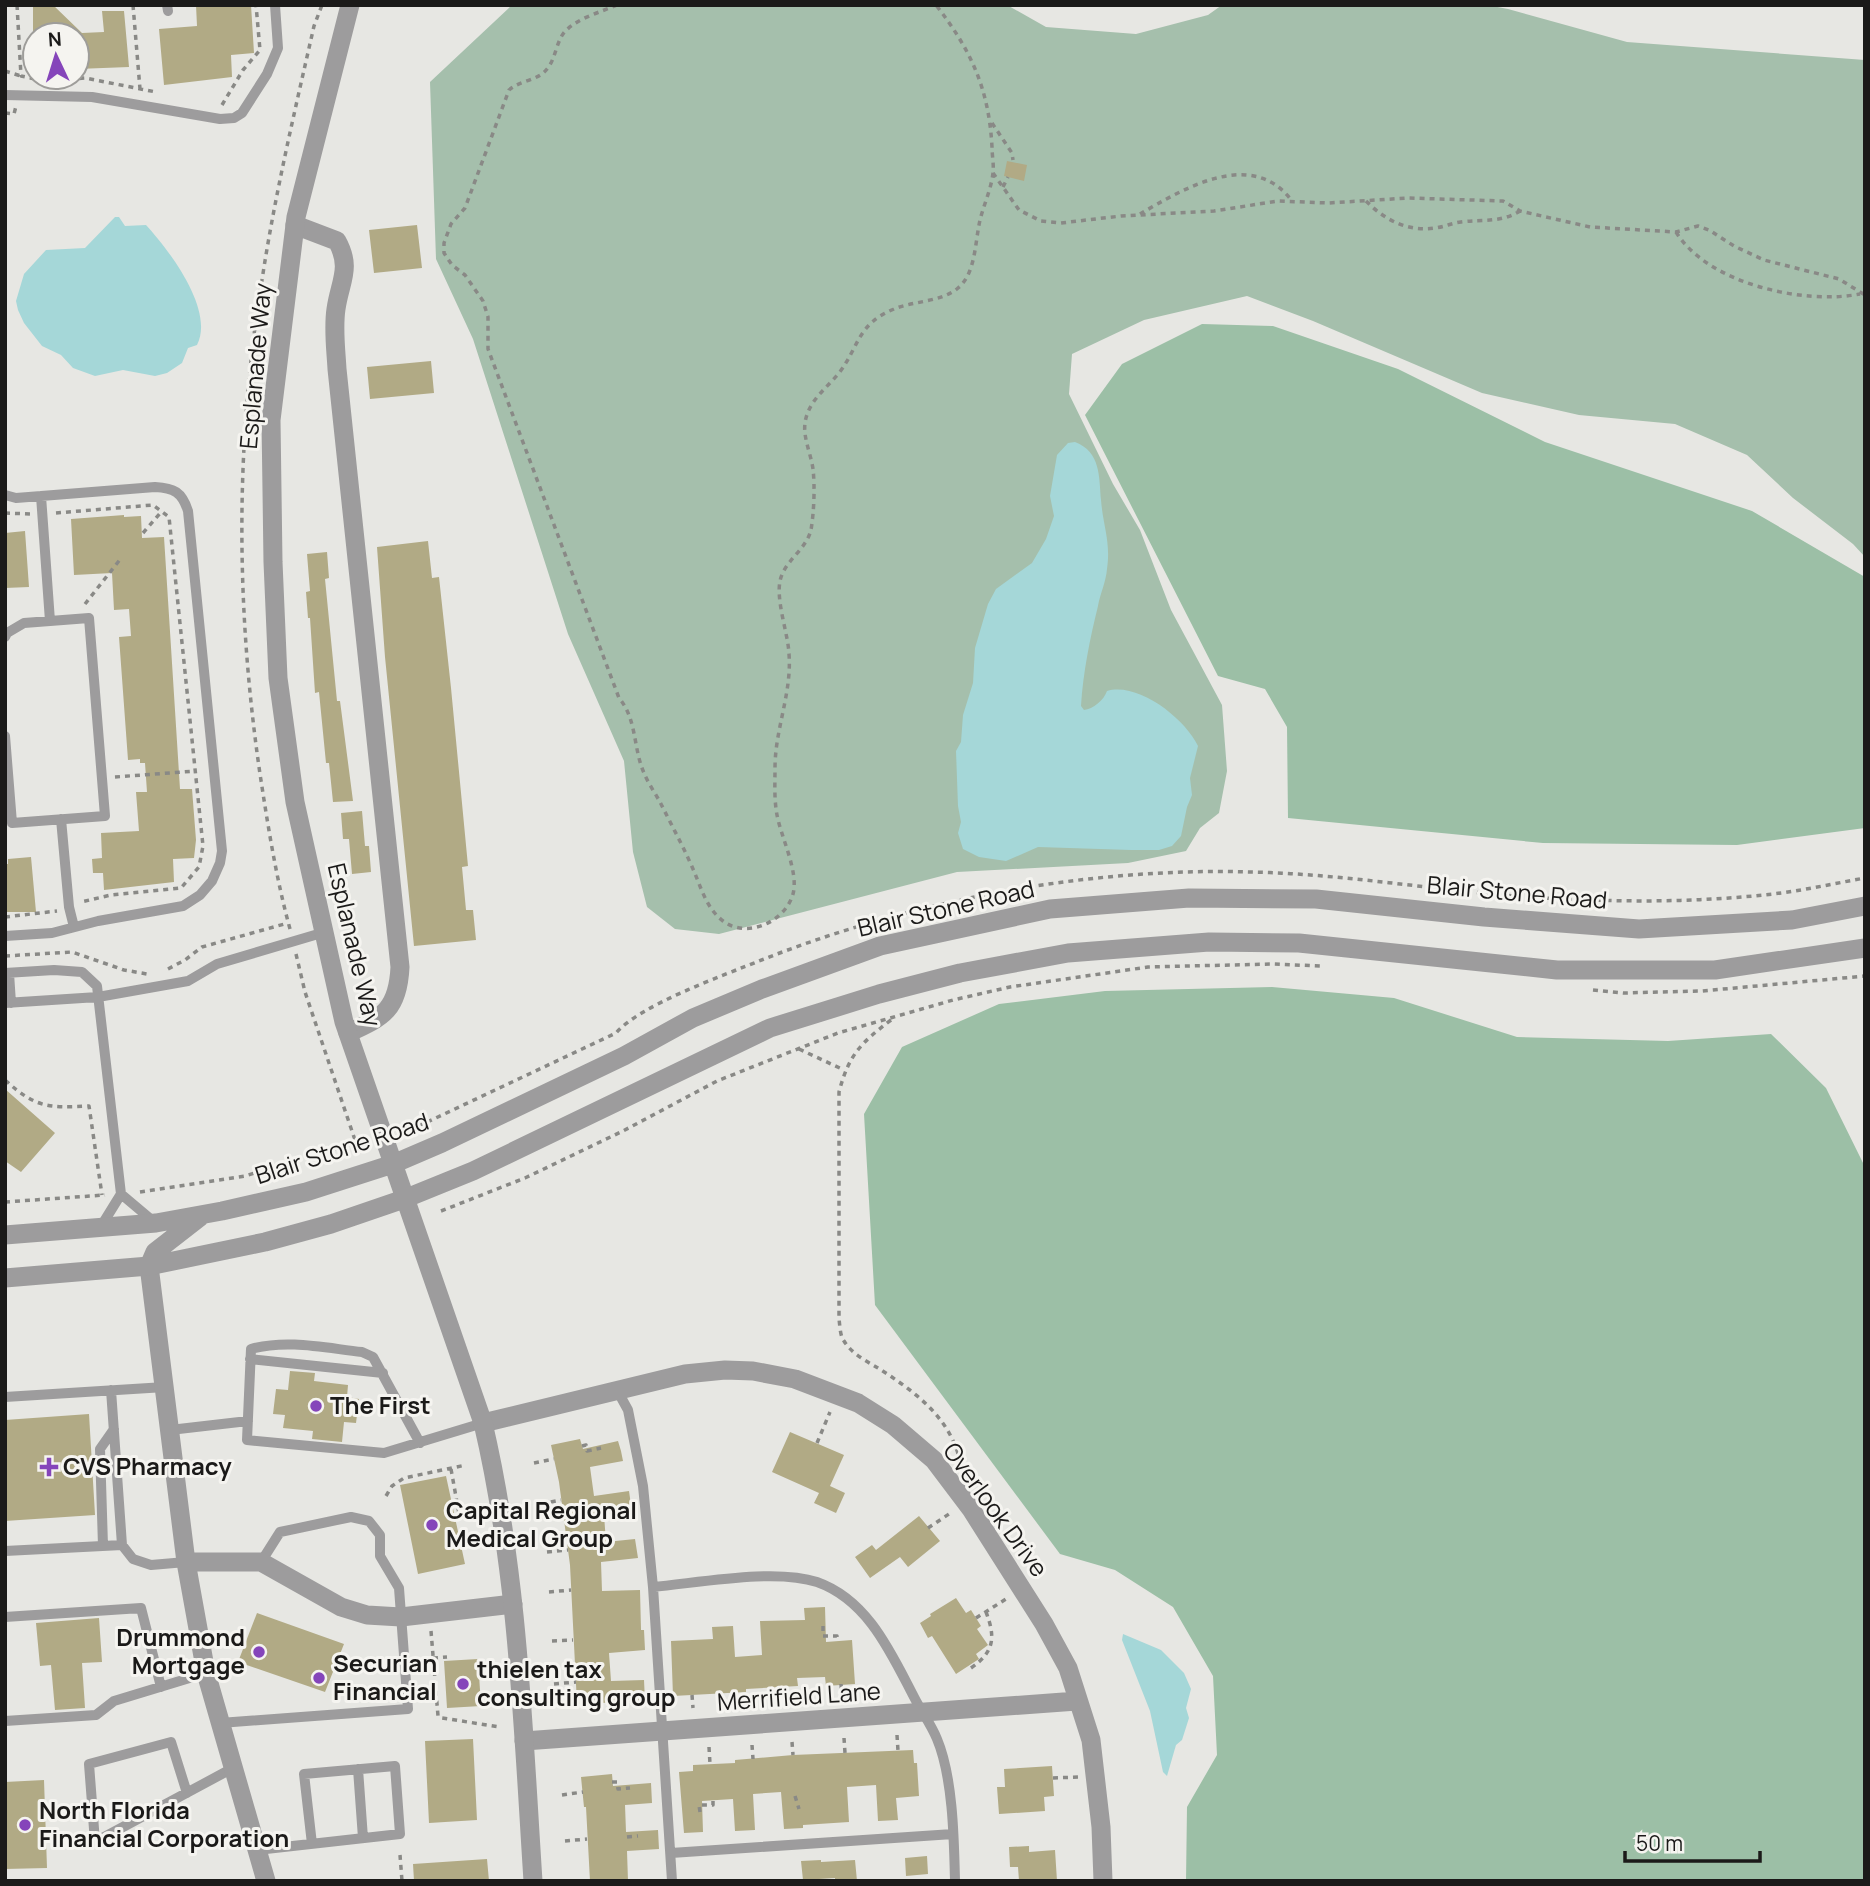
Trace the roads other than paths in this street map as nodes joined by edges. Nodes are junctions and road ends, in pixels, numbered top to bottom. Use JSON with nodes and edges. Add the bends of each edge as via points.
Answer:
{"nodes":[{"id":1,"x":275,"y":5,"type":"edge"},
{"id":2,"x":350,"y":5,"type":"edge"},
{"id":3,"x":5,"y":95,"type":"edge"},
{"id":4,"x":295,"y":225,"type":"junction"},
{"id":5,"x":5,"y":495,"type":"edge"},
{"id":6,"x":41,"y":496,"type":"junction"},
{"id":7,"x":50,"y":621,"type":"junction"},
{"id":8,"x":5,"y":637,"type":"edge"},
{"id":9,"x":5,"y":736,"type":"edge"},
{"id":10,"x":61,"y":819,"type":"junction"},
{"id":11,"x":1865,"y":906,"type":"edge"},
{"id":12,"x":74,"y":927,"type":"junction"},
{"id":13,"x":325,"y":932,"type":"junction"},
{"id":14,"x":5,"y":936,"type":"edge"},
{"id":15,"x":1865,"y":948,"type":"edge"},
{"id":16,"x":7,"y":973,"type":"edge"},
{"id":17,"x":98,"y":998,"type":"junction"},
{"id":18,"x":8,"y":1003,"type":"edge"},
{"id":19,"x":348,"y":1033,"type":"junction"},
{"id":20,"x":393,"y":1164,"type":"junction"},
{"id":21,"x":121,"y":1194,"type":"junction"},
{"id":22,"x":404,"y":1199,"type":"junction"},
{"id":23,"x":203,"y":1214,"type":"junction"},
{"id":24,"x":156,"y":1223,"type":"junction"},
{"id":25,"x":99,"y":1229,"type":"junction"},
{"id":26,"x":5,"y":1235,"type":"edge"},
{"id":27,"x":149,"y":1266,"type":"junction"},
{"id":28,"x":5,"y":1278,"type":"edge"},
{"id":29,"x":251,"y":1354,"type":"junction"},
{"id":30,"x":383,"y":1373,"type":"junction"},
{"id":31,"x":164,"y":1387,"type":"junction"},
{"id":32,"x":111,"y":1390,"type":"junction"},
{"id":33,"x":617,"y":1390,"type":"junction"},
{"id":34,"x":5,"y":1396,"type":"edge"},
{"id":35,"x":248,"y":1421,"type":"junction"},
{"id":36,"x":483,"y":1423,"type":"junction"},
{"id":37,"x":114,"y":1428,"type":"junction"},
{"id":38,"x":170,"y":1430,"type":"junction"},
{"id":39,"x":420,"y":1443,"type":"junction"},
{"id":40,"x":122,"y":1545,"type":"junction"},
{"id":41,"x":103,"y":1546,"type":"junction"},
{"id":42,"x":5,"y":1551,"type":"edge"},
{"id":43,"x":187,"y":1562,"type":"junction"},
{"id":44,"x":261,"y":1562,"type":"junction"},
{"id":45,"x":653,"y":1587,"type":"junction"},
{"id":46,"x":513,"y":1604,"type":"junction"},
{"id":47,"x":5,"y":1617,"type":"edge"},
{"id":48,"x":401,"y":1617,"type":"junction"},
{"id":49,"x":206,"y":1673,"type":"junction"},
{"id":50,"x":161,"y":1687,"type":"junction"},
{"id":51,"x":1077,"y":1701,"type":"junction"},
{"id":52,"x":922,"y":1712,"type":"junction"},
{"id":53,"x":5,"y":1721,"type":"edge"},
{"id":54,"x":220,"y":1723,"type":"junction"},
{"id":55,"x":661,"y":1731,"type":"junction"},
{"id":56,"x":524,"y":1741,"type":"junction"},
{"id":57,"x":233,"y":1768,"type":"junction"},
{"id":58,"x":358,"y":1769,"type":"junction"},
{"id":59,"x":187,"y":1793,"type":"junction"},
{"id":60,"x":953,"y":1834,"type":"junction"},
{"id":61,"x":363,"y":1838,"type":"junction"},
{"id":62,"x":312,"y":1844,"type":"junction"},
{"id":63,"x":257,"y":1850,"type":"junction"},
{"id":64,"x":671,"y":1853,"type":"junction"},
{"id":65,"x":266,"y":1881,"type":"edge"},
{"id":66,"x":533,"y":1881,"type":"edge"},
{"id":67,"x":672,"y":1881,"type":"edge"},
{"id":68,"x":955,"y":1881,"type":"edge"},
{"id":69,"x":1103,"y":1881,"type":"edge"}],
"edges":[{"from":1,"to":3,"type":"lane","via":[[278,48],[242,113],[233,118],[92,97]]},
{"from":2,"to":4,"type":"street","name":"Esplanade Way"},
{"from":4,"to":13,"type":"street","name":"Esplanade Way","via":[[271,419],[273,575],[278,678],[295,802]]},
{"from":4,"to":19,"type":"street","via":[[337,240],[344,254],[346,270],[336,310],[337,369],[400,967],[399,986],[387,1010]]},
{"from":5,"to":6,"type":"lane"},
{"from":6,"to":7,"type":"lane"},
{"from":6,"to":12,"type":"lane","via":[[155,487],[172,488],[184,499],[222,851],[212,881],[183,906]]},
{"from":7,"to":8,"type":"lane","via":[[24,623]]},
{"from":7,"to":10,"type":"lane","via":[[89,618],[105,816]]},
{"from":9,"to":10,"type":"lane","via":[[12,823]]},
{"from":10,"to":12,"type":"lane"},
{"from":11,"to":20,"type":"street","name":"Blair Stone Road","via":[[1792,920],[1639,929],[1316,899],[1189,898],[1050,909],[880,946],[762,989]]},
{"from":12,"to":14,"type":"lane"},
{"from":13,"to":17,"type":"lane","via":[[217,964],[188,981]]},
{"from":13,"to":19,"type":"street","name":"Esplanade Way"},
{"from":15,"to":22,"type":"street","via":[[1715,970],[1557,970],[1299,943],[1209,942],[1068,953],[960,973],[771,1028],[473,1171]]},
{"from":16,"to":17,"type":"lane","via":[[82,972],[97,986]]},
{"from":16,"to":18,"type":"lane"},
{"from":17,"to":18,"type":"lane"},
{"from":17,"to":21,"type":"lane"},
{"from":19,"to":20,"type":"street","name":"Esplanade Way"},
{"from":20,"to":22,"type":"street","name":"Esplanade Way"},
{"from":20,"to":23,"type":"street","name":"Blair Stone Road","via":[[306,1192]]},
{"from":21,"to":24,"type":"lane"},
{"from":21,"to":25,"type":"lane"},
{"from":22,"to":27,"type":"street","via":[[265,1242]]},
{"from":22,"to":36,"type":"street","name":"Esplanade Way"},
{"from":23,"to":24,"type":"street","name":"Blair Stone Road"},
{"from":23,"to":27,"type":"street","via":[[155,1252]]},
{"from":24,"to":25,"type":"street","name":"Blair Stone Road"},
{"from":25,"to":26,"type":"street","name":"Blair Stone Road"},
{"from":27,"to":28,"type":"street"},
{"from":27,"to":31,"type":"street"},
{"from":29,"to":30,"type":"lane"},
{"from":29,"to":30,"type":"lane","via":[[269,1344],[287,1343],[362,1352],[373,1357]]},
{"from":29,"to":35,"type":"lane"},
{"from":30,"to":39,"type":"lane"},
{"from":31,"to":32,"type":"lane"},
{"from":31,"to":38,"type":"street"},
{"from":32,"to":34,"type":"lane"},
{"from":32,"to":37,"type":"lane"},
{"from":33,"to":36,"type":"street","name":"Overlook Drive"},
{"from":33,"to":45,"type":"lane","via":[[628,1410],[641,1473]]},
{"from":33,"to":51,"type":"street","name":"Overlook Drive","via":[[685,1374],[753,1371],[822,1388],[893,1425],[934,1460],[971,1509],[1044,1624],[1068,1668]]},
{"from":35,"to":38,"type":"lane"},
{"from":35,"to":39,"type":"lane","via":[[247,1440],[384,1452]]},
{"from":36,"to":39,"type":"lane"},
{"from":36,"to":46,"type":"street","name":"Esplanade Way","via":[[501,1506]]},
{"from":37,"to":40,"type":"lane"},
{"from":37,"to":41,"type":"lane","via":[[100,1449]]},
{"from":38,"to":43,"type":"street"},
{"from":40,"to":41,"type":"lane"},
{"from":40,"to":43,"type":"lane","via":[[133,1559],[151,1565]]},
{"from":41,"to":42,"type":"lane"},
{"from":43,"to":44,"type":"street"},
{"from":43,"to":49,"type":"street"},
{"from":44,"to":48,"type":"street","via":[[341,1607],[367,1615]]},
{"from":44,"to":48,"type":"lane","via":[[280,1532],[351,1517],[369,1521],[380,1535],[380,1556],[399,1588]]},
{"from":45,"to":52,"type":"lane","via":[[767,1577],[817,1582],[871,1620]]},
{"from":45,"to":55,"type":"lane"},
{"from":46,"to":48,"type":"street"},
{"from":46,"to":56,"type":"street","name":"Esplanade Way"},
{"from":47,"to":50,"type":"lane","via":[[141,1608]]},
{"from":48,"to":54,"type":"lane","via":[[408,1709]]},
{"from":49,"to":50,"type":"lane"},
{"from":49,"to":54,"type":"street"},
{"from":50,"to":53,"type":"lane","via":[[114,1701],[96,1715]]},
{"from":51,"to":52,"type":"street","name":"Merrifield Lane"},
{"from":51,"to":69,"type":"street","name":"Overlook Drive","via":[[1091,1740]]},
{"from":52,"to":55,"type":"street","name":"Merrifield Lane"},
{"from":52,"to":60,"type":"lane","via":[[937,1739]]},
{"from":54,"to":57,"type":"street"},
{"from":55,"to":56,"type":"street","name":"Merrifield Lane"},
{"from":55,"to":64,"type":"lane"},
{"from":56,"to":66,"type":"street","name":"Esplanade Way"},
{"from":57,"to":59,"type":"lane"},
{"from":57,"to":63,"type":"street"},
{"from":58,"to":61,"type":"lane"},
{"from":58,"to":61,"type":"lane","via":[[396,1766],[400,1835]]},
{"from":58,"to":62,"type":"lane","via":[[304,1774]]},
{"from":59,"to":59,"type":"lane","via":[[171,1742],[89,1764],[95,1842]]},
{"from":60,"to":64,"type":"lane"},
{"from":60,"to":68,"type":"lane"},
{"from":61,"to":62,"type":"lane"},
{"from":62,"to":63,"type":"lane"},
{"from":63,"to":65,"type":"street"},
{"from":64,"to":67,"type":"lane"}]}
